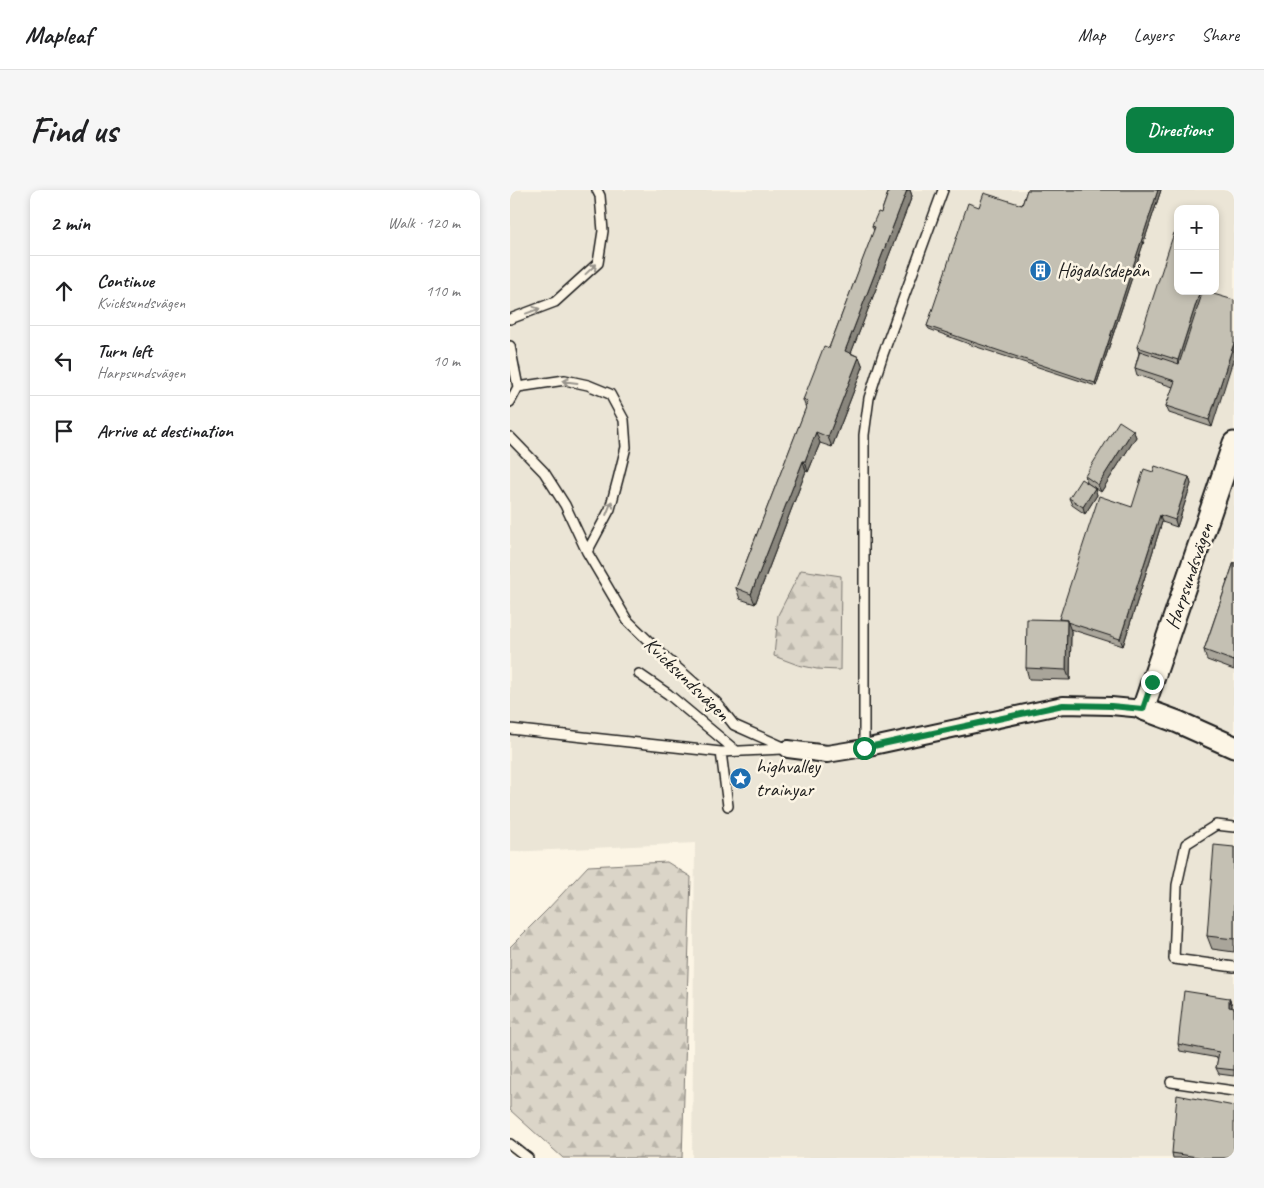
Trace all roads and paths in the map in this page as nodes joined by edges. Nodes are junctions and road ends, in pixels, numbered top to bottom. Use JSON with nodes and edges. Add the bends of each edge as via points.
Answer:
{"nodes":[{"id":1,"x":597,"y":190,"type":"edge"},
{"id":2,"x":943,"y":190,"type":"edge"},
{"id":3,"x":510,"y":319,"type":"edge"},
{"id":4,"x":510,"y":346,"type":"edge"},
{"id":5,"x":518,"y":387,"type":"junction"},
{"id":6,"x":510,"y":402,"type":"edge"},
{"id":7,"x":510,"y":437,"type":"edge"},
{"id":8,"x":1234,"y":443,"type":"edge"},
{"id":9,"x":587,"y":552,"type":"junction"},
{"id":10,"x":639,"y":674,"type":"dead end"},
{"id":11,"x":1143,"y":709,"type":"junction"},
{"id":12,"x":510,"y":729,"type":"edge"},
{"id":13,"x":1234,"y":747,"type":"edge"},
{"id":14,"x":864,"y":748,"type":"junction"},
{"id":15,"x":788,"y":749,"type":"junction"},
{"id":16,"x":735,"y":750,"type":"junction"},
{"id":17,"x":721,"y":752,"type":"junction"},
{"id":18,"x":728,"y":806,"type":"dead end"},
{"id":19,"x":1234,"y":827,"type":"edge"},
{"id":20,"x":1234,"y":967,"type":"edge"},
{"id":21,"x":1170,"y":1082,"type":"dead end"},
{"id":22,"x":1234,"y":1091,"type":"edge"},
{"id":23,"x":510,"y":1144,"type":"edge"},
{"id":24,"x":528,"y":1158,"type":"edge"}],
"edges":[{"from":3,"to":1,"type":"lane","one_way":true,"via":[[555,302],[598,263],[603,231]]},
{"from":2,"to":14,"type":"lane","via":[[869,398],[864,435]]},
{"from":4,"to":5,"type":"lane"},
{"from":5,"to":6,"type":"lane"},
{"from":9,"to":5,"type":"lane","one_way":true,"via":[[610,509],[626,447],[624,420],[610,394],[588,385],[564,380]]},
{"from":7,"to":9,"type":"lane","name":"Kvicksundsvägen","via":[[544,472]]},
{"from":8,"to":11,"type":"street","name":"Harpsundsvägen"},
{"from":9,"to":15,"type":"lane","name":"Kvicksundsvägen","via":[[627,620],[646,639],[716,702],[734,725]]},
{"from":10,"to":16,"type":"lane"},
{"from":11,"to":13,"type":"street","name":"Kvicksundsvägen"},
{"from":11,"to":14,"type":"street","name":"Kvicksundsvägen","via":[[1063,705]]},
{"from":12,"to":17,"type":"lane"},
{"from":14,"to":15,"type":"street","name":"Kvicksundsvägen","via":[[827,754]]},
{"from":15,"to":16,"type":"lane"},
{"from":16,"to":17,"type":"lane"},
{"from":17,"to":18,"type":"lane"},
{"from":19,"to":20,"type":"lane","via":[[1216,825],[1186,844],[1177,885],[1174,959]]},
{"from":21,"to":22,"type":"lane"},
{"from":23,"to":24,"type":"lane"}]}
